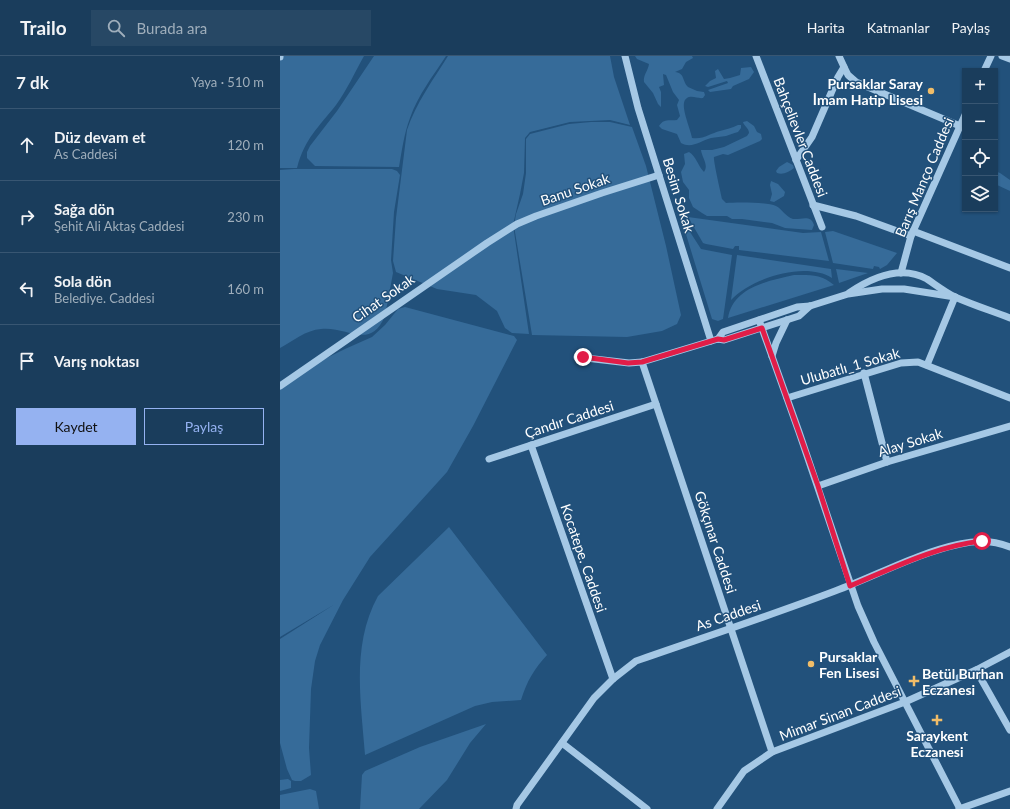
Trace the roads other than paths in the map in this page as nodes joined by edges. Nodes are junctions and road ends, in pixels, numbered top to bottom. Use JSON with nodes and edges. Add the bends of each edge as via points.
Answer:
{"nodes":[{"id":1,"x":625,"y":56,"type":"edge"},
{"id":2,"x":756,"y":56,"type":"edge"},
{"id":3,"x":839,"y":56,"type":"edge"},
{"id":4,"x":991,"y":56,"type":"edge"},
{"id":5,"x":1002,"y":56,"type":"edge"},
{"id":6,"x":1010,"y":59,"type":"edge"},
{"id":7,"x":844,"y":67,"type":"junction"},
{"id":8,"x":985,"y":68,"type":"edge"},
{"id":9,"x":962,"y":122,"type":"edge"},
{"id":10,"x":960,"y":126,"type":"junction"},
{"id":11,"x":796,"y":160,"type":"junction"},
{"id":12,"x":659,"y":175,"type":"junction"},
{"id":13,"x":813,"y":205,"type":"junction"},
{"id":14,"x":822,"y":227,"type":"dead end"},
{"id":15,"x":502,"y":233,"type":"joint"},
{"id":16,"x":912,"y":233,"type":"junction"},
{"id":17,"x":1010,"y":268,"type":"edge"},
{"id":18,"x":901,"y":273,"type":"junction"},
{"id":19,"x":848,"y":294,"type":"junction"},
{"id":20,"x":955,"y":297,"type":"junction"},
{"id":21,"x":810,"y":306,"type":"junction"},
{"id":22,"x":1010,"y":318,"type":"edge"},
{"id":23,"x":759,"y":320,"type":"junction"},
{"id":24,"x":786,"y":320,"type":"junction"},
{"id":25,"x":762,"y":328,"type":"junction"},
{"id":26,"x":714,"y":340,"type":"junction"},
{"id":27,"x":772,"y":356,"type":"junction"},
{"id":28,"x":577,"y":357,"type":"dead end"},
{"id":29,"x":642,"y":362,"type":"junction"},
{"id":30,"x":927,"y":365,"type":"junction"},
{"id":31,"x":864,"y":373,"type":"junction"},
{"id":32,"x":280,"y":386,"type":"edge"},
{"id":33,"x":787,"y":398,"type":"junction"},
{"id":34,"x":1010,"y":398,"type":"edge"},
{"id":35,"x":656,"y":404,"type":"junction"},
{"id":36,"x":1010,"y":426,"type":"edge"},
{"id":37,"x":531,"y":445,"type":"junction"},
{"id":38,"x":489,"y":459,"type":"dead end"},
{"id":39,"x":887,"y":462,"type":"junction"},
{"id":40,"x":818,"y":486,"type":"junction"},
{"id":41,"x":1010,"y":547,"type":"edge"},
{"id":42,"x":850,"y":586,"type":"junction"},
{"id":43,"x":731,"y":628,"type":"junction"},
{"id":44,"x":1010,"y":652,"type":"edge"},
{"id":45,"x":976,"y":670,"type":"junction"},
{"id":46,"x":613,"y":679,"type":"junction"},
{"id":47,"x":905,"y":702,"type":"junction"},
{"id":48,"x":1010,"y":730,"type":"edge"},
{"id":49,"x":562,"y":743,"type":"junction"},
{"id":50,"x":772,"y":752,"type":"junction"},
{"id":51,"x":1010,"y":791,"type":"edge"},
{"id":52,"x":516,"y":809,"type":"edge"},
{"id":53,"x":647,"y":809,"type":"edge"},
{"id":54,"x":717,"y":809,"type":"edge"},
{"id":55,"x":960,"y":809,"type":"edge"}],
"edges":[{"from":1,"to":12,"type":"street","name":"Besim Sokak"},
{"from":2,"to":11,"type":"street","name":"Bahçelievler Caddesi"},
{"from":3,"to":7,"type":"street"},
{"from":4,"to":8,"type":"street"},
{"from":5,"to":6,"type":"street"},
{"from":7,"to":10,"type":"street","via":[[856,82]]},
{"from":7,"to":11,"type":"street","via":[[812,137]]},
{"from":9,"to":10,"type":"street","name":"Barış Manço Caddesi"},
{"from":10,"to":16,"type":"street","name":"Barış Manço Caddesi"},
{"from":11,"to":13,"type":"street","name":"Bahçelievler Caddesi"},
{"from":12,"to":15,"type":"street","name":"Banu Sokak","via":[[536,216]]},
{"from":12,"to":26,"type":"street","name":"Besim Sokak"},
{"from":13,"to":14,"type":"street","name":"Bahçelievler Caddesi"},
{"from":13,"to":16,"type":"street"},
{"from":15,"to":32,"type":"street","name":"Cihat Sokak"},
{"from":16,"to":17,"type":"street"},
{"from":16,"to":18,"type":"street","name":"Barış Manço Caddesi"},
{"from":18,"to":19,"type":"street","via":[[874,279]]},
{"from":18,"to":20,"type":"street","via":[[912,273],[926,278]]},
{"from":19,"to":20,"type":"street","via":[[904,289]]},
{"from":19,"to":21,"type":"street"},
{"from":20,"to":22,"type":"street"},
{"from":20,"to":30,"type":"street"},
{"from":21,"to":23,"type":"street","via":[[797,307]]},
{"from":21,"to":24,"type":"street","via":[[799,316]]},
{"from":23,"to":25,"type":"street"},
{"from":23,"to":26,"type":"street","via":[[723,332]]},
{"from":24,"to":25,"type":"street"},
{"from":24,"to":27,"type":"street"},
{"from":25,"to":26,"type":"street","via":[[724,340]]},
{"from":25,"to":27,"type":"street"},
{"from":26,"to":29,"type":"street"},
{"from":27,"to":33,"type":"street"},
{"from":28,"to":29,"type":"street","via":[[628,363]]},
{"from":29,"to":35,"type":"street","name":"Gökçınar Caddesi"},
{"from":30,"to":31,"type":"street","name":"Ulubatlı_1 Sokak","via":[[900,362]]},
{"from":30,"to":34,"type":"street","name":"Ulubatlı_1 Sokak"},
{"from":31,"to":33,"type":"street","name":"Ulubatlı_1 Sokak"},
{"from":31,"to":39,"type":"street"},
{"from":33,"to":40,"type":"street"},
{"from":35,"to":37,"type":"street","name":"Çandır Caddesi"},
{"from":35,"to":43,"type":"street","name":"Gökçınar Caddesi"},
{"from":36,"to":39,"type":"street","name":"Alay Sokak"},
{"from":37,"to":38,"type":"street","name":"Çandır Caddesi"},
{"from":37,"to":46,"type":"street","name":"Kocatepe. Caddesi"},
{"from":39,"to":40,"type":"street","name":"Alay Sokak"},
{"from":40,"to":42,"type":"street"},
{"from":41,"to":42,"type":"street","name":"As Caddesi","via":[[982,541],[958,544]]},
{"from":42,"to":43,"type":"street","name":"As Caddesi"},
{"from":42,"to":47,"type":"street","via":[[866,625]]},
{"from":43,"to":46,"type":"street","name":"As Caddesi","via":[[636,661]]},
{"from":43,"to":50,"type":"street","name":"Gökçınar Caddesi"},
{"from":44,"to":45,"type":"street","name":"Mimar Sinan Caddesi"},
{"from":45,"to":47,"type":"street","name":"Mimar Sinan Caddesi"},
{"from":45,"to":48,"type":"street"},
{"from":46,"to":49,"type":"street","name":"As Caddesi","via":[[594,698]]},
{"from":47,"to":50,"type":"street","name":"Mimar Sinan Caddesi"},
{"from":47,"to":55,"type":"street"},
{"from":49,"to":52,"type":"street","name":"As Caddesi"},
{"from":49,"to":53,"type":"street"},
{"from":50,"to":54,"type":"street","name":"Mimar Sinan Caddesi","via":[[744,771]]},
{"from":51,"to":55,"type":"street"}]}
